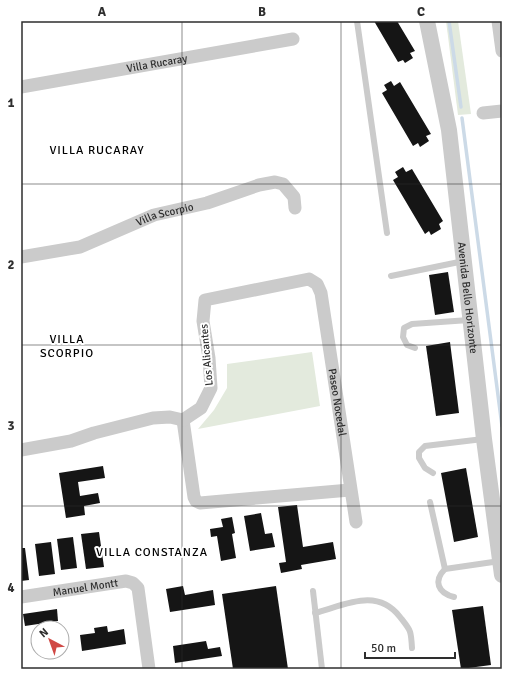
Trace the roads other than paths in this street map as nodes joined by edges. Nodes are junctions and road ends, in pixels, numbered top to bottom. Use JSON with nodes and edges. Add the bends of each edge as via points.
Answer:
{"nodes":[{"id":1,"x":357,"y":21,"type":"edge"},
{"id":2,"x":428,"y":21,"type":"edge"},
{"id":3,"x":498,"y":21,"type":"edge"},
{"id":4,"x":293,"y":39,"type":"dead end"},
{"id":5,"x":502,"y":47,"type":"edge"},
{"id":6,"x":21,"y":87,"type":"edge"},
{"id":7,"x":502,"y":111,"type":"edge"},
{"id":8,"x":483,"y":113,"type":"dead end"},
{"id":9,"x":295,"y":208,"type":"dead end"},
{"id":10,"x":387,"y":233,"type":"dead end"},
{"id":11,"x":21,"y":257,"type":"edge"},
{"id":12,"x":465,"y":261,"type":"junction"},
{"id":13,"x":391,"y":276,"type":"dead end"},
{"id":14,"x":317,"y":284,"type":"joint"},
{"id":15,"x":471,"y":320,"type":"junction"},
{"id":16,"x":414,"y":348,"type":"dead end"},
{"id":17,"x":183,"y":420,"type":"junction"},
{"id":18,"x":484,"y":439,"type":"junction"},
{"id":19,"x":21,"y":450,"type":"edge"},
{"id":20,"x":433,"y":473,"type":"dead end"},
{"id":21,"x":350,"y":490,"type":"junction"},
{"id":22,"x":430,"y":502,"type":"dead end"},
{"id":23,"x":356,"y":522,"type":"dead end"},
{"id":24,"x":501,"y":568,"type":"edge"},
{"id":25,"x":445,"y":569,"type":"junction"},
{"id":26,"x":313,"y":591,"type":"dead end"},
{"id":27,"x":21,"y":597,"type":"edge"},
{"id":28,"x":454,"y":597,"type":"dead end"},
{"id":29,"x":314,"y":613,"type":"junction"},
{"id":30,"x":412,"y":648,"type":"dead end"},
{"id":31,"x":149,"y":669,"type":"edge"},
{"id":32,"x":322,"y":669,"type":"edge"}],
"edges":[{"from":1,"to":10,"type":"lane"},
{"from":2,"to":12,"type":"street","name":"Avenida Bello Horizonte","via":[[449,130]]},
{"from":3,"to":5,"type":"street"},
{"from":4,"to":6,"type":"street","name":"Villa Rucaray"},
{"from":7,"to":8,"type":"street"},
{"from":9,"to":11,"type":"street","name":"Villa Scorpio","via":[[294,197],[283,184],[275,182],[154,215],[80,247]]},
{"from":12,"to":13,"type":"lane"},
{"from":12,"to":15,"type":"street","name":"Avenida Bello Horizonte"},
{"from":14,"to":17,"type":"street","name":"Los Alicantes","via":[[309,279],[204,300],[203,322],[211,388],[200,408]]},
{"from":14,"to":21,"type":"street","name":"Paseo Nocedal","via":[[321,293]]},
{"from":15,"to":16,"type":"lane","via":[[412,324],[404,328],[403,337],[407,345]]},
{"from":15,"to":18,"type":"street","name":"Avenida Bello Horizonte"},
{"from":17,"to":19,"type":"street","via":[[170,417],[153,418],[71,441]]},
{"from":17,"to":21,"type":"street","via":[[194,497],[200,503]]},
{"from":18,"to":20,"type":"lane","via":[[425,446],[419,452],[418,458],[425,468]]},
{"from":18,"to":24,"type":"street","name":"Avenida Bello Horizonte"},
{"from":21,"to":23,"type":"street","name":"Paseo Nocedal"},
{"from":22,"to":25,"type":"lane"},
{"from":24,"to":25,"type":"lane"},
{"from":25,"to":28,"type":"lane","via":[[440,574],[439,585],[444,593]]},
{"from":26,"to":29,"type":"lane"},
{"from":27,"to":31,"type":"street","name":"Manuel Montt","via":[[126,581],[133,583],[138,588]]},
{"from":29,"to":30,"type":"lane","via":[[364,599],[385,603],[411,631]]},
{"from":29,"to":32,"type":"lane"}]}
